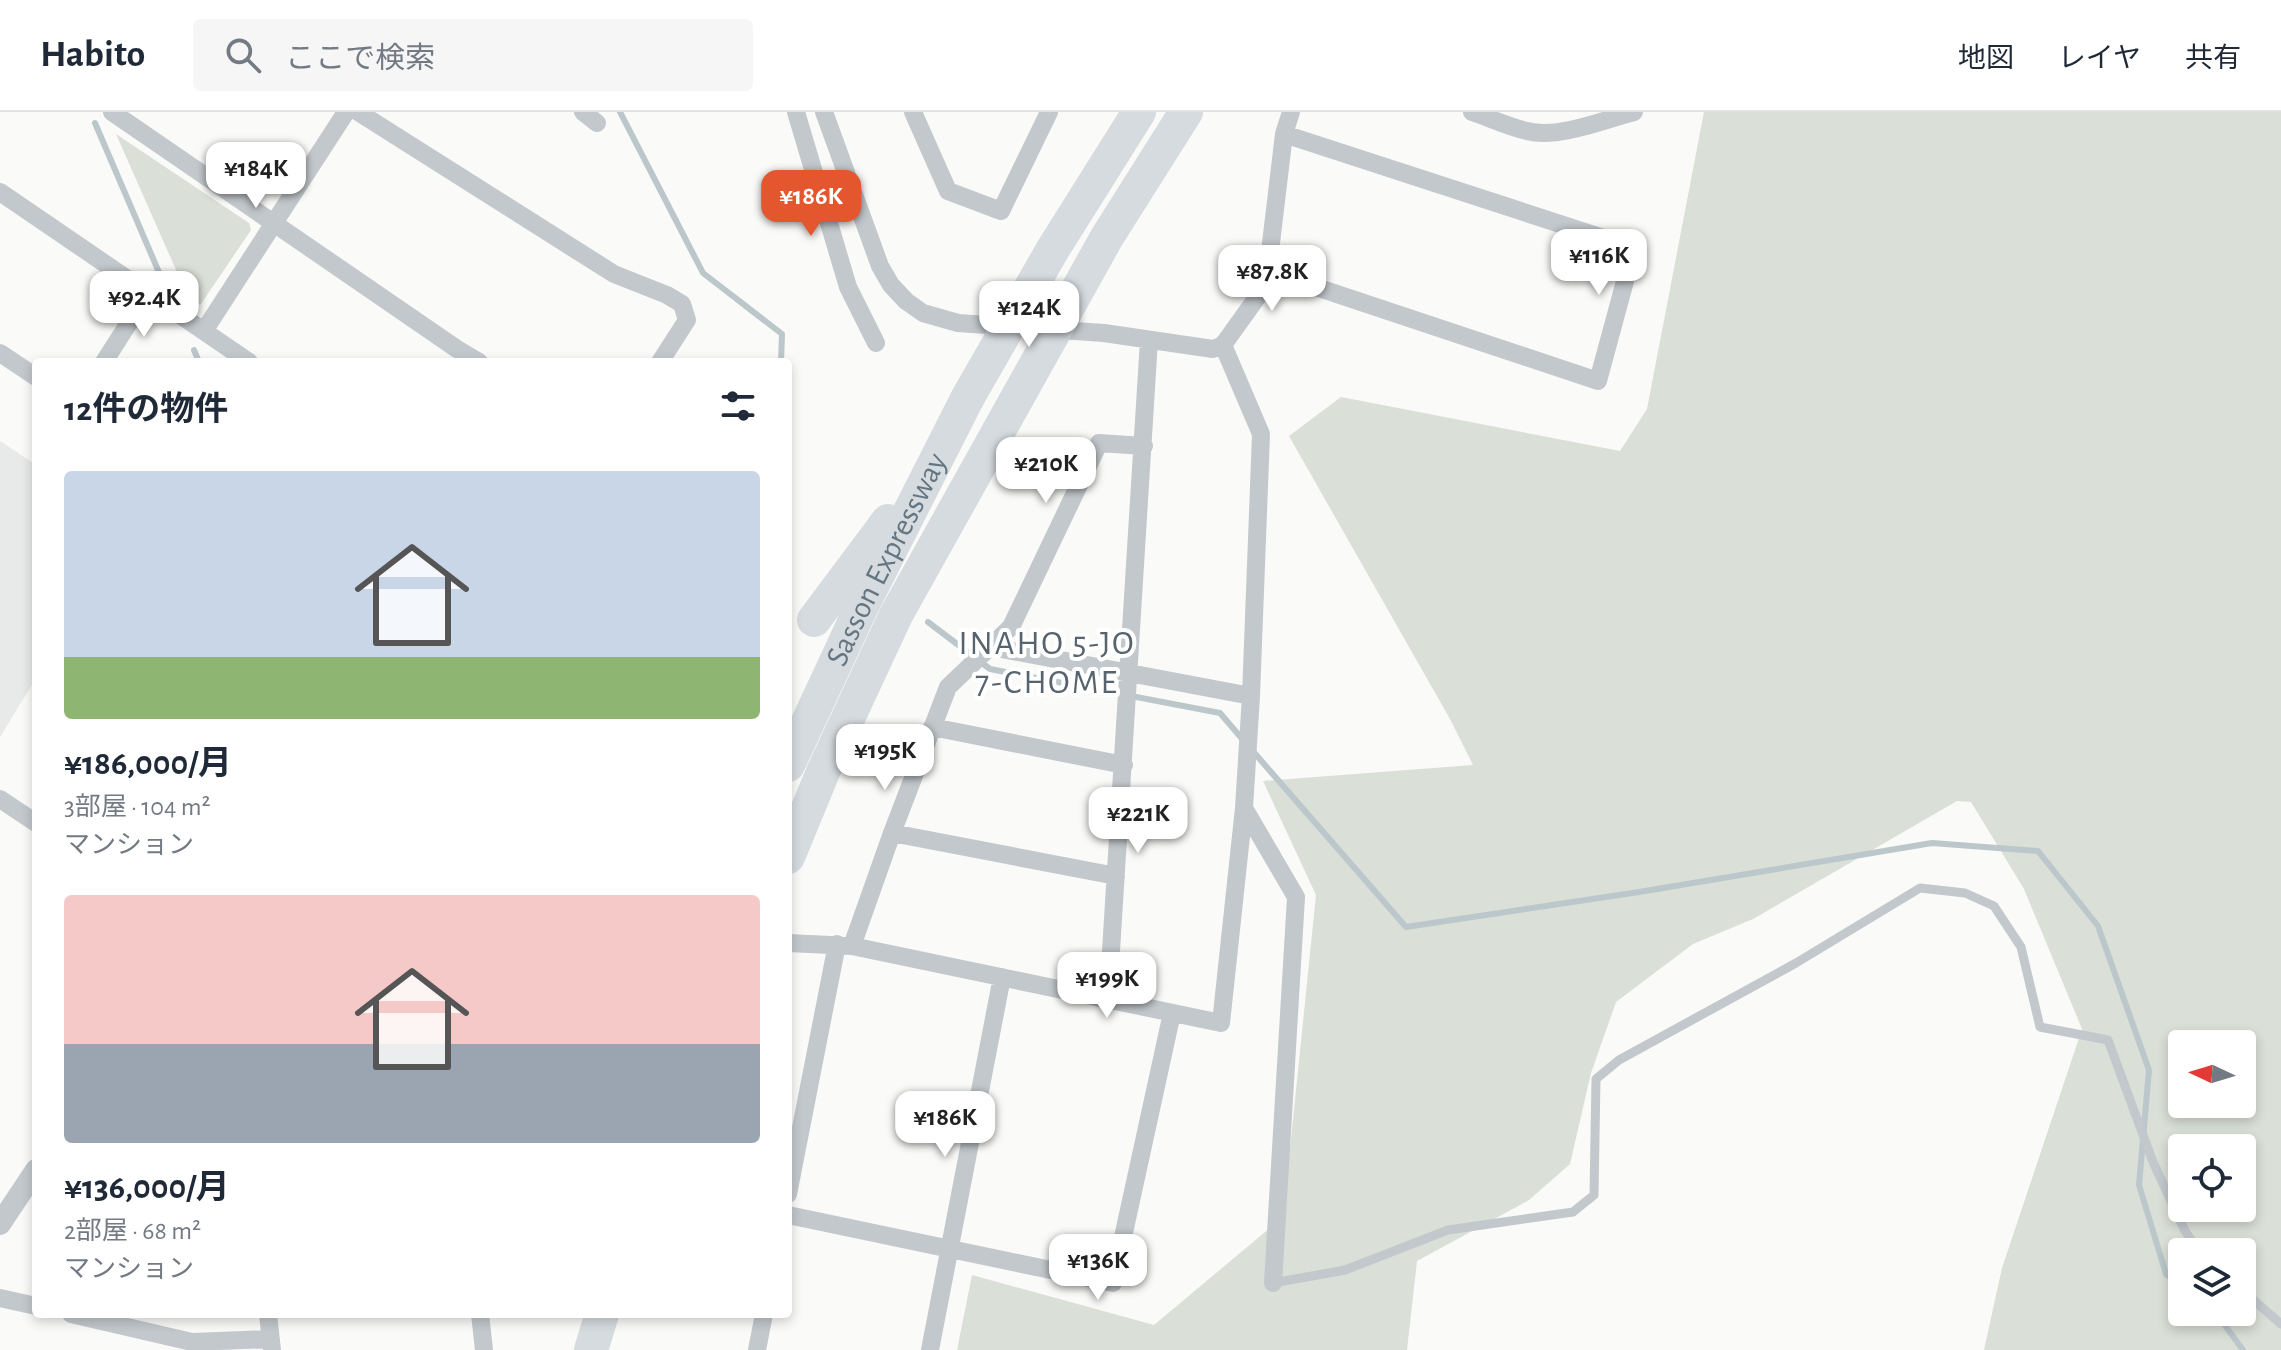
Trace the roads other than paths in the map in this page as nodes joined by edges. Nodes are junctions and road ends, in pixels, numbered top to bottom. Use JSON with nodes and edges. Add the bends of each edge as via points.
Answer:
{"nodes":[{"id":1,"x":112,"y":112,"type":"edge"},
{"id":2,"x":346,"y":112,"type":"edge"},
{"id":3,"x":358,"y":112,"type":"edge"},
{"id":4,"x":796,"y":112,"type":"edge"},
{"id":5,"x":824,"y":112,"type":"edge"},
{"id":6,"x":913,"y":112,"type":"edge"},
{"id":7,"x":1049,"y":112,"type":"edge"},
{"id":8,"x":1139,"y":112,"type":"edge"},
{"id":9,"x":1186,"y":112,"type":"edge"},
{"id":10,"x":1199,"y":112,"type":"edge"},
{"id":11,"x":1291,"y":112,"type":"edge"},
{"id":12,"x":1472,"y":112,"type":"edge"},
{"id":13,"x":1634,"y":112,"type":"edge"},
{"id":14,"x":1284,"y":134,"type":"junction"},
{"id":15,"x":1156,"y":158,"type":"junction"},
{"id":16,"x":0,"y":192,"type":"edge"},
{"id":17,"x":273,"y":222,"type":"junction"},
{"id":18,"x":1268,"y":271,"type":"junction"},
{"id":19,"x":148,"y":293,"type":"junction"},
{"id":20,"x":204,"y":331,"type":"junction"},
{"id":21,"x":1149,"y":340,"type":"junction"},
{"id":22,"x":876,"y":343,"type":"dead end"},
{"id":23,"x":1223,"y":345,"type":"junction"},
{"id":24,"x":0,"y":353,"type":"edge"},
{"id":25,"x":107,"y":358,"type":"edge"},
{"id":26,"x":243,"y":358,"type":"edge"},
{"id":27,"x":472,"y":358,"type":"edge"},
{"id":28,"x":663,"y":358,"type":"edge"},
{"id":29,"x":32,"y":374,"type":"edge"},
{"id":30,"x":1144,"y":446,"type":"junction"},
{"id":31,"x":939,"y":454,"type":"junction"},
{"id":32,"x":814,"y":620,"type":"dead end"},
{"id":33,"x":989,"y":648,"type":"junction"},
{"id":34,"x":1128,"y":677,"type":"junction"},
{"id":35,"x":1251,"y":696,"type":"junction"},
{"id":36,"x":932,"y":727,"type":"junction"},
{"id":37,"x":792,"y":756,"type":"edge"},
{"id":38,"x":1124,"y":765,"type":"junction"},
{"id":39,"x":0,"y":799,"type":"edge"},
{"id":40,"x":1244,"y":808,"type":"junction"},
{"id":41,"x":32,"y":820,"type":"edge"},
{"id":42,"x":892,"y":833,"type":"junction"},
{"id":43,"x":792,"y":847,"type":"edge"},
{"id":44,"x":1116,"y":876,"type":"junction"},
{"id":45,"x":792,"y":943,"type":"edge"},
{"id":46,"x":845,"y":945,"type":"junction"},
{"id":47,"x":1002,"y":977,"type":"junction"},
{"id":48,"x":1108,"y":999,"type":"junction"},
{"id":49,"x":1172,"y":1013,"type":"junction"},
{"id":50,"x":32,"y":1177,"type":"edge"},
{"id":51,"x":792,"y":1177,"type":"edge"},
{"id":52,"x":792,"y":1216,"type":"edge"},
{"id":53,"x":0,"y":1224,"type":"edge"},
{"id":54,"x":2190,"y":1238,"type":"edge"},
{"id":55,"x":949,"y":1248,"type":"junction"},
{"id":56,"x":1273,"y":1283,"type":"joint"},
{"id":57,"x":0,"y":1298,"type":"edge"},
{"id":58,"x":2256,"y":1302,"type":"edge"},
{"id":59,"x":32,"y":1305,"type":"edge"},
{"id":60,"x":88,"y":1318,"type":"edge"},
{"id":61,"x":269,"y":1318,"type":"edge"},
{"id":62,"x":480,"y":1318,"type":"edge"},
{"id":63,"x":620,"y":1318,"type":"edge"},
{"id":64,"x":763,"y":1318,"type":"edge"},
{"id":65,"x":2281,"y":1324,"type":"edge"},
{"id":66,"x":600,"y":1333,"type":"edge"},
{"id":67,"x":272,"y":1344,"type":"edge"},
{"id":68,"x":484,"y":1350,"type":"edge"},
{"id":69,"x":757,"y":1350,"type":"edge"},
{"id":70,"x":930,"y":1350,"type":"edge"}],
"edges":[{"from":1,"to":17,"type":"street"},
{"from":2,"to":17,"type":"street"},
{"from":3,"to":28,"type":"street","via":[[614,274],[682,304],[687,320]]},
{"from":4,"to":22,"type":"street","via":[[848,287]]},
{"from":5,"to":21,"type":"street","via":[[880,266],[891,285],[923,313],[958,323]]},
{"from":6,"to":7,"type":"street","via":[[948,191],[1001,211]]},
{"from":8,"to":31,"type":"highway","name":"Sasson Expressway","via":[[1053,249]]},
{"from":9,"to":15,"type":"highway","name":"Sasson Expressway"},
{"from":10,"to":15,"type":"highway"},
{"from":11,"to":14,"type":"street"},
{"from":12,"to":13,"type":"street","via":[[1545,133]]},
{"from":14,"to":18,"type":"street"},
{"from":14,"to":18,"type":"street","via":[[1634,248],[1598,381]]},
{"from":15,"to":43,"type":"highway","name":"Sasson Expressway","via":[[896,615]]},
{"from":16,"to":19,"type":"street"},
{"from":17,"to":20,"type":"street"},
{"from":17,"to":27,"type":"street"},
{"from":18,"to":23,"type":"street","via":[[1266,285]]},
{"from":19,"to":20,"type":"street"},
{"from":19,"to":25,"type":"street"},
{"from":20,"to":26,"type":"street"},
{"from":21,"to":23,"type":"street","via":[[1213,349]]},
{"from":21,"to":30,"type":"street"},
{"from":23,"to":35,"type":"street","via":[[1261,434]]},
{"from":24,"to":29,"type":"street"},
{"from":30,"to":33,"type":"street","via":[[1099,443],[1011,627]]},
{"from":30,"to":34,"type":"street"},
{"from":31,"to":32,"type":"highway"},
{"from":31,"to":37,"type":"highway","name":"Sasson Expressway"},
{"from":33,"to":34,"type":"street"},
{"from":33,"to":36,"type":"street","via":[[948,687]]},
{"from":34,"to":35,"type":"street"},
{"from":34,"to":38,"type":"street"},
{"from":35,"to":40,"type":"street"},
{"from":36,"to":38,"type":"street"},
{"from":36,"to":42,"type":"street"},
{"from":38,"to":44,"type":"street"},
{"from":39,"to":41,"type":"street"},
{"from":40,"to":49,"type":"street","via":[[1221,1023]]},
{"from":40,"to":56,"type":"street","via":[[1296,897]]},
{"from":42,"to":44,"type":"street"},
{"from":42,"to":46,"type":"street"},
{"from":44,"to":48,"type":"street"},
{"from":45,"to":46,"type":"street"},
{"from":46,"to":47,"type":"street"},
{"from":46,"to":51,"type":"street"},
{"from":47,"to":48,"type":"street"},
{"from":47,"to":55,"type":"street"},
{"from":48,"to":49,"type":"street"},
{"from":49,"to":55,"type":"street","via":[[1113,1283]]},
{"from":50,"to":53,"type":"street"},
{"from":52,"to":55,"type":"street"},
{"from":54,"to":56,"type":"lane","via":[[2152,1157],[2108,1040],[2040,1027],[2021,947],[1994,906],[1965,893],[1920,888],[1619,1060],[1596,1079],[1594,1195],[1573,1212],[1448,1230],[1345,1270]]},
{"from":55,"to":70,"type":"street"},
{"from":57,"to":59,"type":"street"},
{"from":58,"to":65,"type":"lane"},
{"from":60,"to":67,"type":"street","via":[[192,1342]]},
{"from":61,"to":67,"type":"street"},
{"from":62,"to":68,"type":"street"},
{"from":63,"to":66,"type":"highway"},
{"from":64,"to":69,"type":"street"}]}
